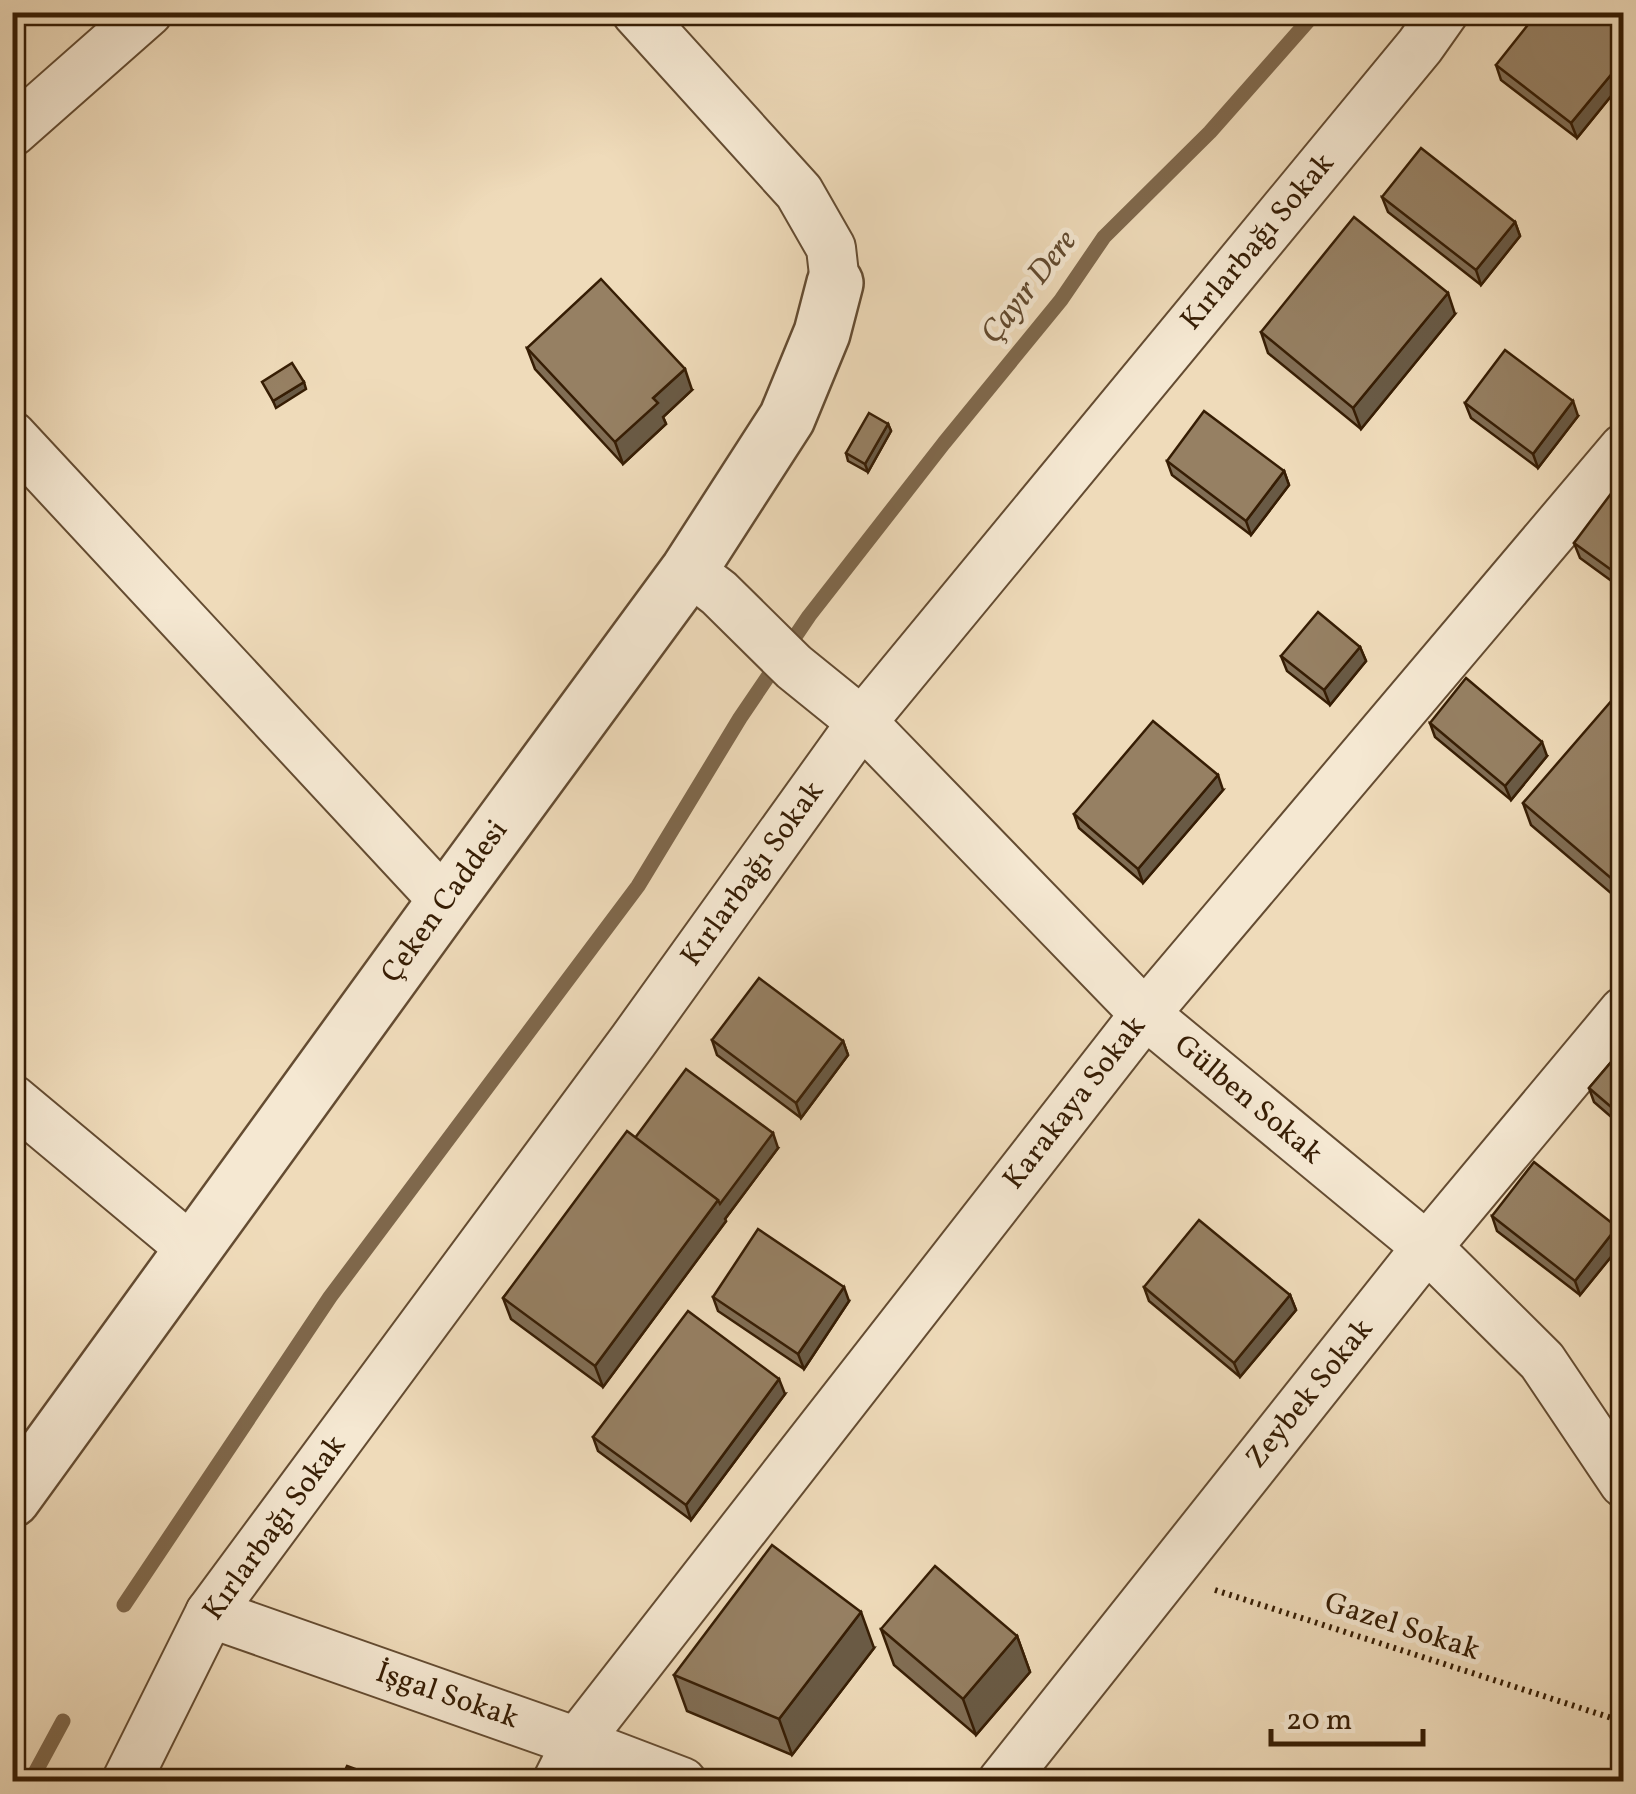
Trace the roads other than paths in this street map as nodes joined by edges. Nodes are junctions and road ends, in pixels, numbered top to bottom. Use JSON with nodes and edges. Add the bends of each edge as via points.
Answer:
{"nodes":[{"id":1,"x":148,"y":12,"type":"edge"},
{"id":2,"x":636,"y":12,"type":"edge"},
{"id":3,"x":1444,"y":12,"type":"edge"},
{"id":4,"x":12,"y":132,"type":"edge"},
{"id":5,"x":835,"y":283,"type":"joint"},
{"id":6,"x":12,"y":436,"type":"edge"},
{"id":7,"x":1624,"y":448,"type":"edge"},
{"id":8,"x":689,"y":570,"type":"junction"},
{"id":9,"x":862,"y":722,"type":"junction"},
{"id":10,"x":445,"y":902,"type":"junction"},
{"id":11,"x":1624,"y":1010,"type":"edge"},
{"id":12,"x":1145,"y":1014,"type":"junction"},
{"id":13,"x":12,"y":1099,"type":"edge"},
{"id":14,"x":1427,"y":1247,"type":"junction"},
{"id":15,"x":192,"y":1250,"type":"junction"},
{"id":16,"x":1624,"y":1483,"type":"edge"},
{"id":17,"x":12,"y":1499,"type":"edge"},
{"id":18,"x":210,"y":1613,"type":"junction"},
{"id":19,"x":567,"y":1762,"type":"edge"},
{"id":20,"x":126,"y":1782,"type":"edge"},
{"id":21,"x":682,"y":1782,"type":"edge"},
{"id":22,"x":1002,"y":1782,"type":"edge"}],
"edges":[{"from":1,"to":4,"type":"street"},
{"from":2,"to":5,"type":"street","via":[[799,192],[831,248]]},
{"from":3,"to":9,"type":"street","name":"Kırlarbağı Sokak"},
{"from":5,"to":8,"type":"street","name":"Çeken Caddesi","via":[[787,418]]},
{"from":6,"to":10,"type":"street"},
{"from":7,"to":12,"type":"street","name":"Karakaya Sokak"},
{"from":8,"to":9,"type":"street","name":"Gülben Sokak"},
{"from":8,"to":10,"type":"street","name":"Çeken Caddesi"},
{"from":9,"to":12,"type":"street","name":"Gülben Sokak"},
{"from":9,"to":18,"type":"street","name":"Kırlarbağı Sokak"},
{"from":10,"to":15,"type":"street","name":"Çeken Caddesi"},
{"from":11,"to":14,"type":"street","name":"Zeybek Sokak"},
{"from":12,"to":14,"type":"street","name":"Gülben Sokak"},
{"from":12,"to":19,"type":"street","name":"Karakaya Sokak"},
{"from":13,"to":15,"type":"street"},
{"from":14,"to":16,"type":"street","name":"Gülben Sokak","via":[[1542,1362]]},
{"from":14,"to":22,"type":"street","name":"Zeybek Sokak"},
{"from":15,"to":17,"type":"street","name":"Çeken Caddesi"},
{"from":18,"to":19,"type":"street","name":"İşgal Sokak"},
{"from":18,"to":20,"type":"street","name":"Kırlarbağı Sokak"},
{"from":19,"to":21,"type":"street","name":"İşgal Sokak"}]}
